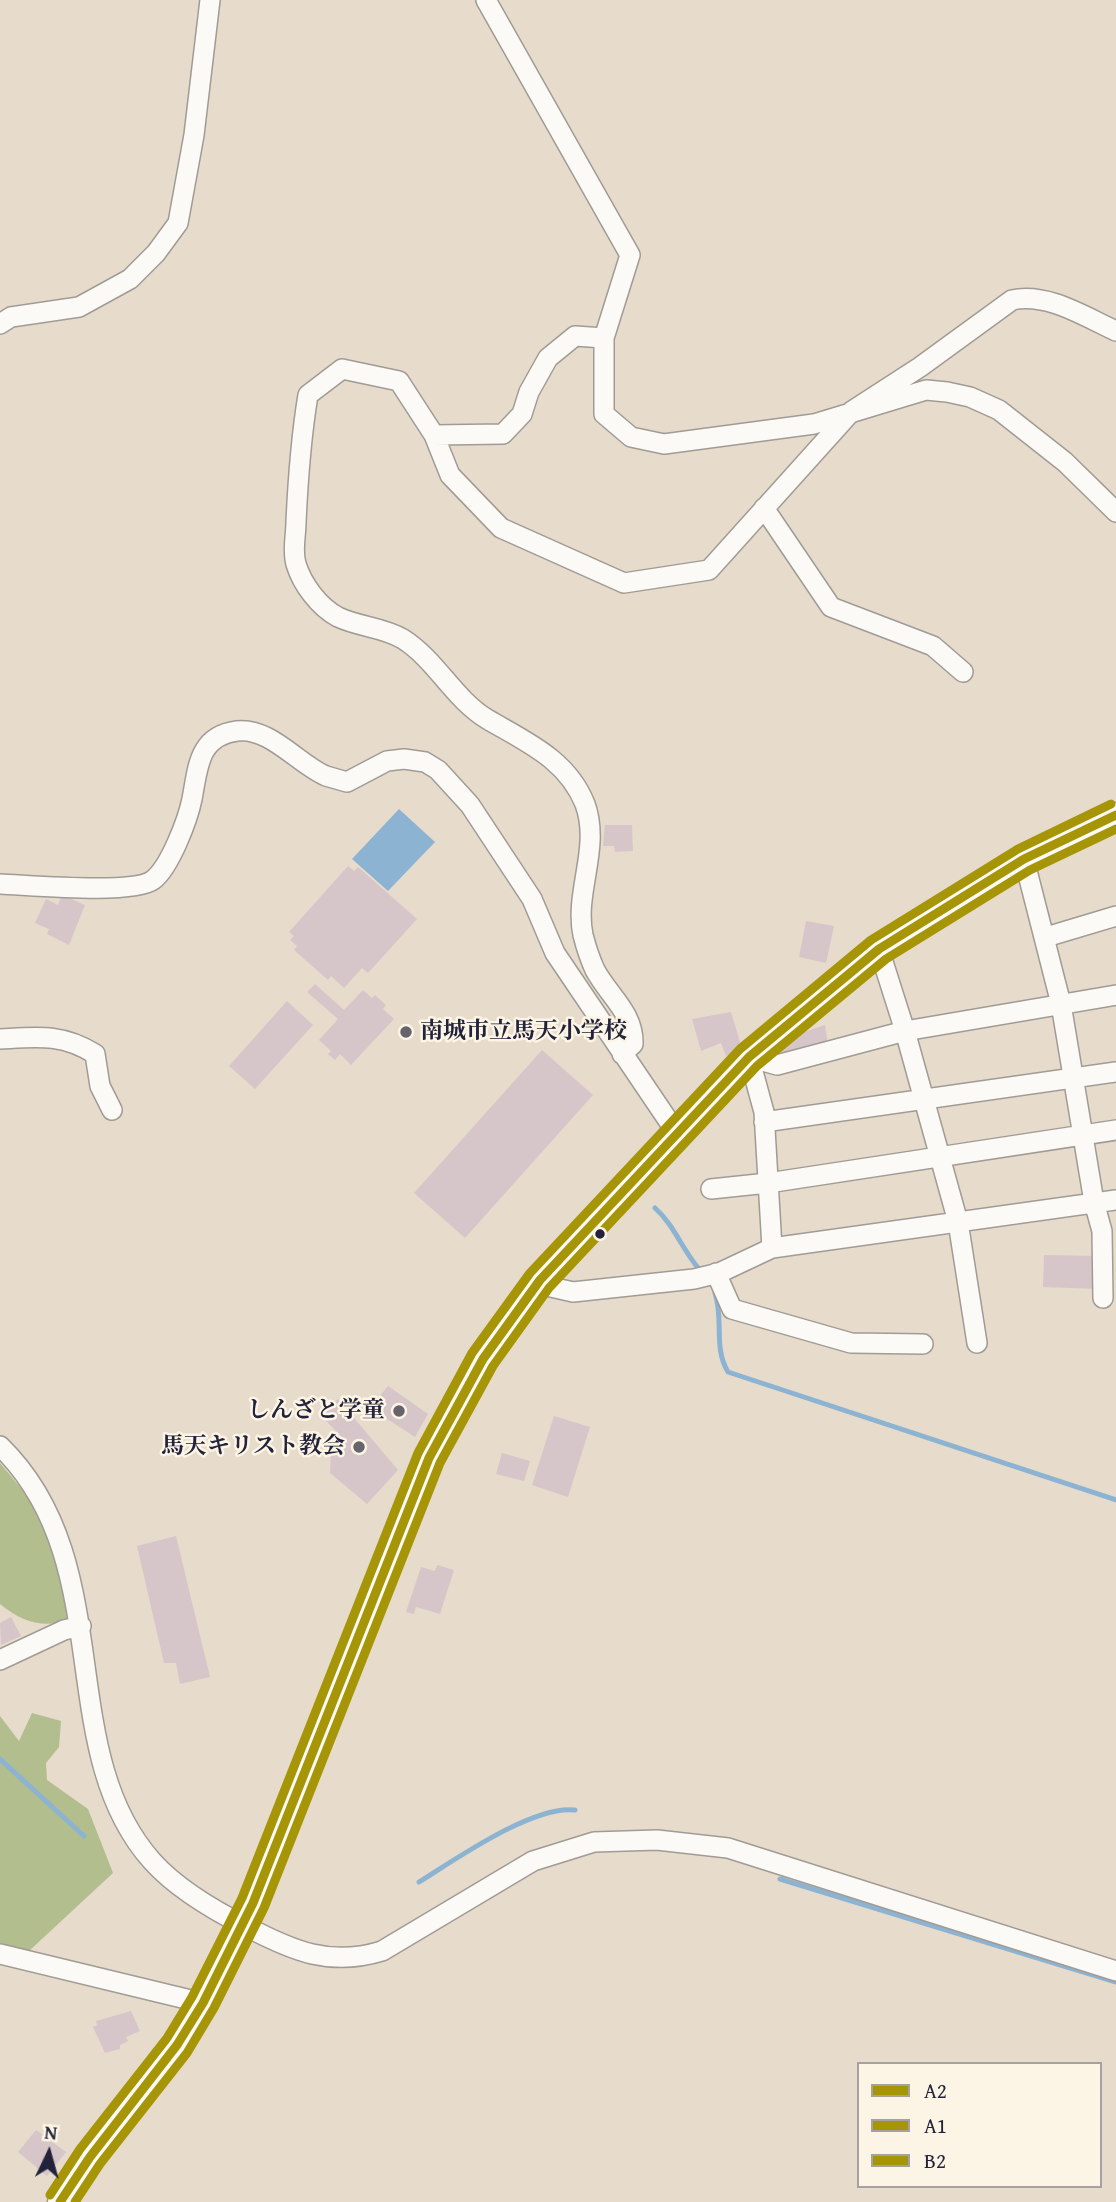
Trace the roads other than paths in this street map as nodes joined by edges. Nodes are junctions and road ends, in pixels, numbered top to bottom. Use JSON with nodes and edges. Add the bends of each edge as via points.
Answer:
{"nodes":[{"id":1,"x":210,"y":0,"type":"edge"},
{"id":2,"x":485,"y":0,"type":"edge"},
{"id":3,"x":0,"y":324,"type":"edge"},
{"id":4,"x":1116,"y":331,"type":"edge"},
{"id":5,"x":604,"y":338,"type":"junction"},
{"id":6,"x":852,"y":411,"type":"junction"},
{"id":7,"x":435,"y":435,"type":"junction"},
{"id":8,"x":764,"y":508,"type":"junction"},
{"id":9,"x":1116,"y":512,"type":"edge"},
{"id":10,"x":962,"y":672,"type":"dead end"},
{"id":11,"x":1116,"y":815,"type":"edge"},
{"id":12,"x":1024,"y":859,"type":"junction"},
{"id":13,"x":0,"y":884,"type":"edge"},
{"id":14,"x":1116,"y":916,"type":"edge"},
{"id":15,"x":1046,"y":937,"type":"junction"},
{"id":16,"x":879,"y":949,"type":"junction"},
{"id":17,"x":1116,"y":995,"type":"edge"},
{"id":18,"x":1061,"y":1004,"type":"junction"},
{"id":19,"x":905,"y":1031,"type":"junction"},
{"id":20,"x":0,"y":1039,"type":"edge"},
{"id":21,"x":622,"y":1054,"type":"junction"},
{"id":22,"x":749,"y":1057,"type":"junction"},
{"id":23,"x":1116,"y":1072,"type":"edge"},
{"id":24,"x":1073,"y":1077,"type":"junction"},
{"id":25,"x":924,"y":1100,"type":"junction"},
{"id":26,"x":112,"y":1110,"type":"dead end"},
{"id":27,"x":764,"y":1122,"type":"junction"},
{"id":28,"x":1116,"y":1130,"type":"edge"},
{"id":29,"x":676,"y":1132,"type":"junction"},
{"id":30,"x":1083,"y":1134,"type":"junction"},
{"id":31,"x":939,"y":1157,"type":"junction"},
{"id":32,"x":768,"y":1183,"type":"junction"},
{"id":33,"x":711,"y":1189,"type":"dead end"},
{"id":34,"x":1116,"y":1200,"type":"edge"},
{"id":35,"x":1094,"y":1202,"type":"junction"},
{"id":36,"x":958,"y":1222,"type":"junction"},
{"id":37,"x":772,"y":1248,"type":"junction"},
{"id":38,"x":716,"y":1273,"type":"junction"},
{"id":39,"x":540,"y":1280,"type":"junction"},
{"id":40,"x":1103,"y":1298,"type":"dead end"},
{"id":41,"x":977,"y":1343,"type":"dead end"},
{"id":42,"x":923,"y":1344,"type":"dead end"},
{"id":43,"x":0,"y":1446,"type":"edge"},
{"id":44,"x":81,"y":1626,"type":"junction"},
{"id":45,"x":0,"y":1660,"type":"edge"},
{"id":46,"x":243,"y":1925,"type":"junction"},
{"id":47,"x":0,"y":1954,"type":"edge"},
{"id":48,"x":1116,"y":1970,"type":"edge"},
{"id":49,"x":203,"y":2003,"type":"junction"},
{"id":50,"x":60,"y":2202,"type":"edge"}],
"edges":[{"from":1,"to":3,"type":"street","via":[[178,223],[130,279],[79,307],[12,317]]},
{"from":2,"to":5,"type":"street","via":[[630,255]]},
{"from":4,"to":6,"type":"street","via":[[1044,300],[1012,300]]},
{"from":5,"to":6,"type":"street","via":[[604,414],[631,437],[664,444],[814,424]]},
{"from":5,"to":7,"type":"street","via":[[575,336],[548,358],[522,414],[503,434]]},
{"from":6,"to":8,"type":"street"},
{"from":6,"to":9,"type":"street","via":[[926,390],[970,397],[999,410],[1027,431]]},
{"from":7,"to":8,"type":"street","via":[[450,475],[501,528],[624,583],[709,570]]},
{"from":7,"to":21,"type":"street","via":[[399,381],[342,369],[308,395],[299,456],[296,563],[306,586],[323,606],[338,617],[403,639],[479,715],[551,756],[568,774],[585,805],[590,829],[581,926],[596,971],[629,1018],[633,1044]]},
{"from":8,"to":10,"type":"street","via":[[831,607],[933,646]]},
{"from":11,"to":12,"type":"main road"},
{"from":12,"to":15,"type":"street"},
{"from":12,"to":16,"type":"main road"},
{"from":13,"to":21,"type":"street","via":[[107,888],[153,880],[181,833],[200,755],[213,739],[238,731],[259,736],[325,775],[347,782],[387,761],[425,762],[470,805],[531,900],[555,953]]},
{"from":14,"to":15,"type":"street"},
{"from":15,"to":18,"type":"street"},
{"from":16,"to":19,"type":"street"},
{"from":16,"to":22,"type":"main road"},
{"from":17,"to":18,"type":"street"},
{"from":18,"to":19,"type":"street"},
{"from":18,"to":24,"type":"street"},
{"from":19,"to":22,"type":"street","via":[[777,1065]]},
{"from":19,"to":25,"type":"street"},
{"from":20,"to":26,"type":"street","via":[[41,1035],[86,1048],[95,1054],[100,1086]]},
{"from":21,"to":29,"type":"street"},
{"from":22,"to":27,"type":"street"},
{"from":22,"to":29,"type":"main road"},
{"from":23,"to":24,"type":"street"},
{"from":24,"to":25,"type":"street"},
{"from":24,"to":30,"type":"street"},
{"from":25,"to":27,"type":"street"},
{"from":25,"to":31,"type":"street"},
{"from":27,"to":32,"type":"street"},
{"from":28,"to":30,"type":"street"},
{"from":29,"to":39,"type":"main road"},
{"from":30,"to":31,"type":"street"},
{"from":30,"to":35,"type":"street"},
{"from":31,"to":32,"type":"street"},
{"from":31,"to":36,"type":"street"},
{"from":32,"to":33,"type":"street"},
{"from":32,"to":37,"type":"street"},
{"from":34,"to":35,"type":"street"},
{"from":35,"to":36,"type":"street"},
{"from":35,"to":40,"type":"street","via":[[1102,1231]]},
{"from":36,"to":37,"type":"street"},
{"from":36,"to":41,"type":"street"},
{"from":37,"to":38,"type":"street"},
{"from":38,"to":39,"type":"street","via":[[573,1292]]},
{"from":38,"to":42,"type":"street","via":[[732,1309],[851,1343]]},
{"from":39,"to":46,"type":"main road","via":[[482,1359],[429,1458]]},
{"from":43,"to":44,"type":"street","via":[[25,1474],[55,1531],[68,1565]]},
{"from":44,"to":45,"type":"street"},
{"from":44,"to":46,"type":"street","via":[[103,1765],[114,1801],[132,1834],[170,1877]]},
{"from":46,"to":48,"type":"street","via":[[288,1948],[355,1959],[382,1951],[533,1861],[574,1846],[624,1839],[692,1842],[728,1848],[855,1896]]},
{"from":46,"to":49,"type":"main road"},
{"from":47,"to":49,"type":"street"},
{"from":49,"to":50,"type":"main road"}]}
